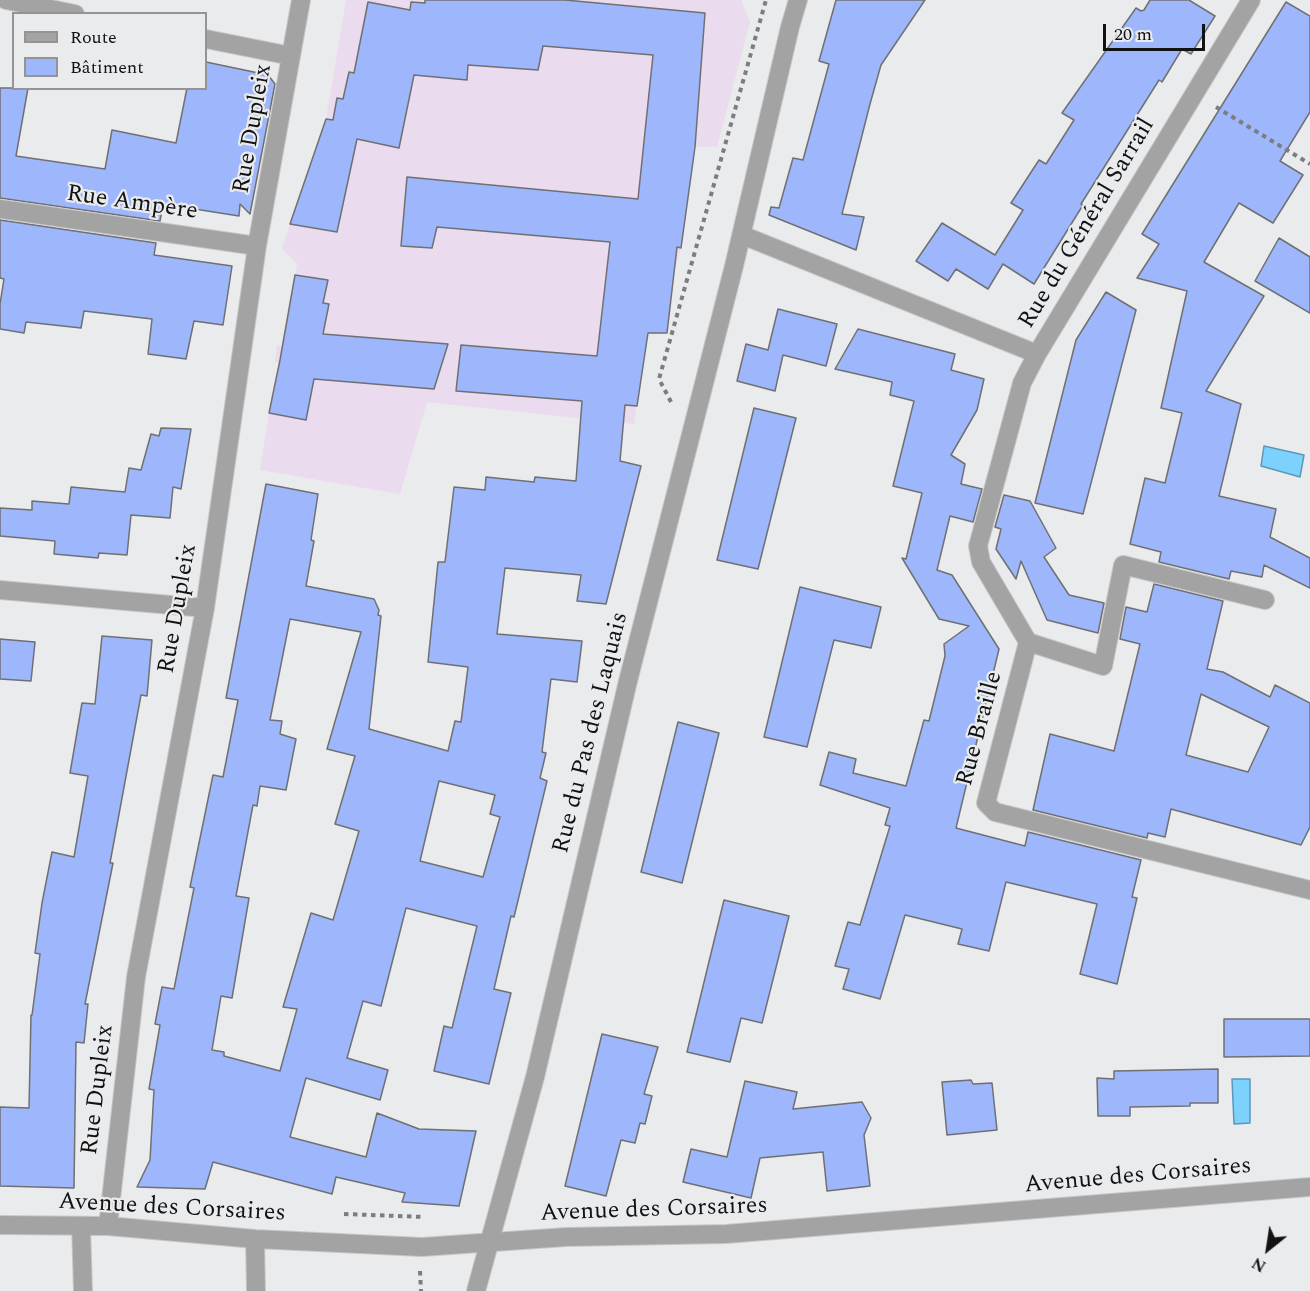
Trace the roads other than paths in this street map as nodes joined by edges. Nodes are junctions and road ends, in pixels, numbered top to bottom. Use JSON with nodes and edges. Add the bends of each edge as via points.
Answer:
{"nodes":[{"id":1,"x":6,"y":0,"type":"edge"},
{"id":2,"x":301,"y":0,"type":"edge"},
{"id":3,"x":798,"y":0,"type":"edge"},
{"id":4,"x":1251,"y":0,"type":"edge"},
{"id":5,"x":65,"y":12,"type":"edge"},
{"id":6,"x":207,"y":39,"type":"edge"},
{"id":7,"x":291,"y":56,"type":"junction"},
{"id":8,"x":0,"y":209,"type":"edge"},
{"id":9,"x":742,"y":235,"type":"junction"},
{"id":10,"x":257,"y":246,"type":"junction"},
{"id":11,"x":1037,"y":354,"type":"junction"},
{"id":12,"x":0,"y":590,"type":"edge"},
{"id":13,"x":1265,"y":600,"type":"dead end"},
{"id":14,"x":205,"y":608,"type":"junction"},
{"id":15,"x":1028,"y":642,"type":"junction"},
{"id":16,"x":1310,"y":890,"type":"edge"},
{"id":17,"x":1310,"y":1187,"type":"edge"},
{"id":18,"x":0,"y":1225,"type":"edge"},
{"id":19,"x":81,"y":1226,"type":"junction"},
{"id":20,"x":108,"y":1226,"type":"junction"},
{"id":21,"x":255,"y":1239,"type":"junction"},
{"id":22,"x":489,"y":1243,"type":"junction"},
{"id":23,"x":83,"y":1291,"type":"edge"},
{"id":24,"x":256,"y":1291,"type":"edge"},
{"id":25,"x":476,"y":1291,"type":"edge"}],
"edges":[{"from":1,"to":5,"type":"street"},
{"from":2,"to":7,"type":"street","name":"Rue Dupleix"},
{"from":3,"to":9,"type":"street","name":"Rue du Pas des Laquais"},
{"from":4,"to":11,"type":"street","name":"Rue du Général Sarrail"},
{"from":6,"to":7,"type":"street"},
{"from":7,"to":10,"type":"street","name":"Rue Dupleix"},
{"from":8,"to":10,"type":"street","name":"Rue Ampère"},
{"from":9,"to":11,"type":"street","name":"Rue du Général Sarrail"},
{"from":9,"to":22,"type":"street","name":"Rue du Pas des Laquais","via":[[627,681],[535,1077]]},
{"from":10,"to":14,"type":"street","name":"Rue Dupleix"},
{"from":11,"to":15,"type":"street","via":[[1022,383],[978,546],[981,562]]},
{"from":12,"to":14,"type":"street"},
{"from":13,"to":15,"type":"street","via":[[1123,565],[1103,666]]},
{"from":14,"to":20,"type":"street","name":"Rue Dupleix","via":[[136,977]]},
{"from":15,"to":16,"type":"street","name":"Rue Braille","via":[[986,803],[995,812]]},
{"from":17,"to":22,"type":"street","name":"Avenue des Corsaires","via":[[726,1234],[566,1237]]},
{"from":18,"to":19,"type":"street","name":"Avenue des Corsaires"},
{"from":19,"to":20,"type":"street","name":"Avenue des Corsaires"},
{"from":19,"to":23,"type":"street"},
{"from":20,"to":21,"type":"street","name":"Avenue des Corsaires"},
{"from":21,"to":22,"type":"street","name":"Avenue des Corsaires","via":[[422,1247]]},
{"from":21,"to":24,"type":"street"},
{"from":22,"to":25,"type":"street","name":"Rue du Pas des Laquais"}]}
